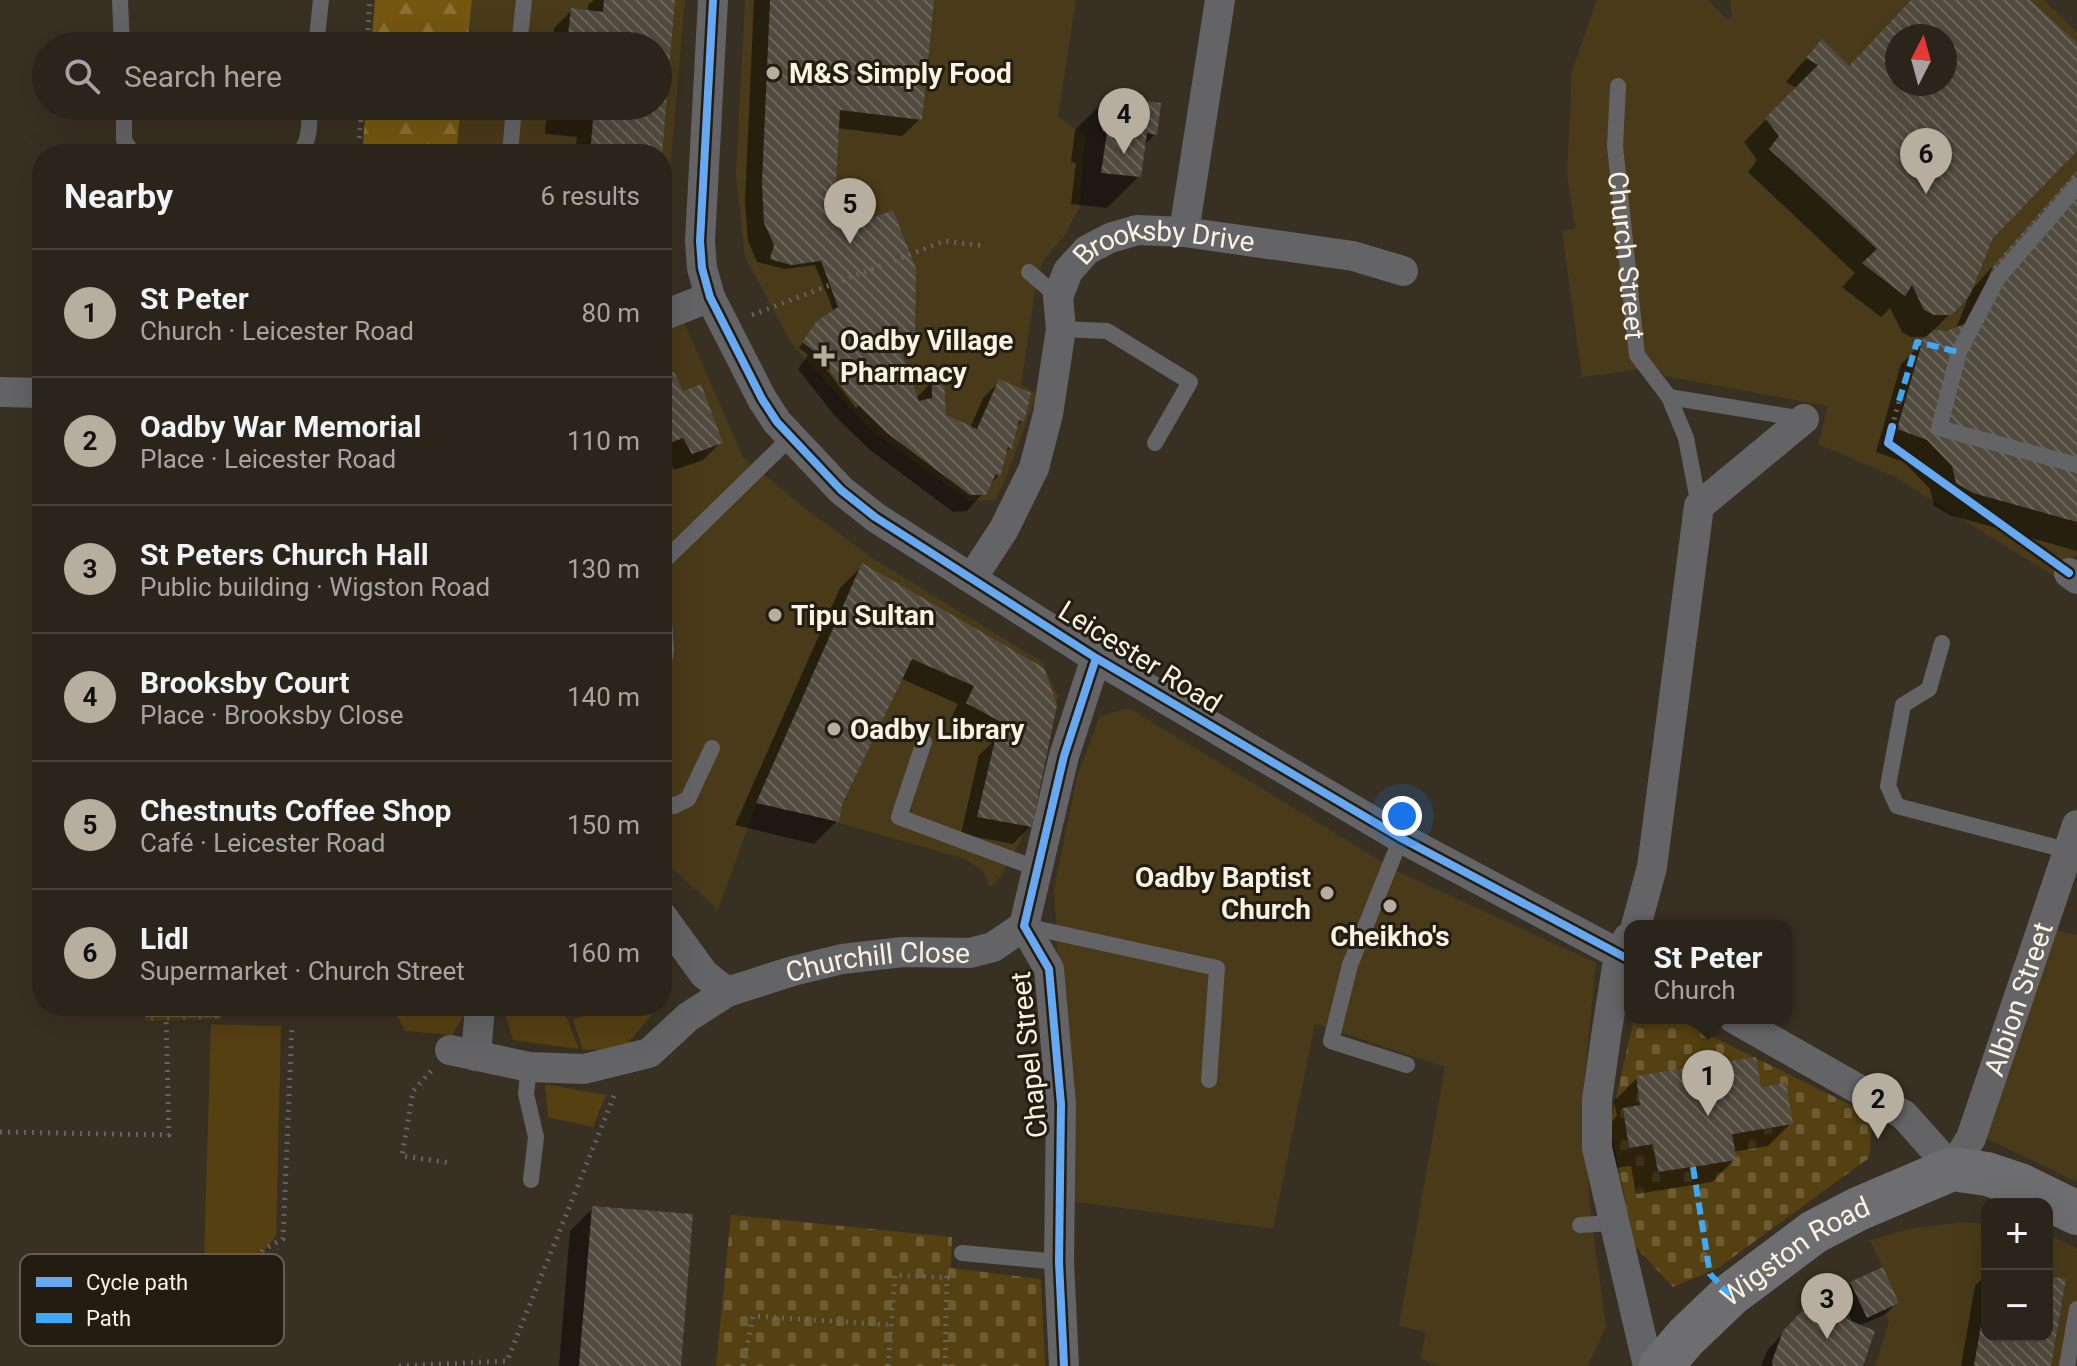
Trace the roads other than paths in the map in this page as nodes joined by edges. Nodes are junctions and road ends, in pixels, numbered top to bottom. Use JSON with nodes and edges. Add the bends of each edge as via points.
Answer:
{"nodes":[{"id":1,"x":120,"y":0,"type":"edge"},
{"id":2,"x":321,"y":0,"type":"edge"},
{"id":3,"x":524,"y":0,"type":"edge"},
{"id":4,"x":713,"y":0,"type":"edge"},
{"id":5,"x":1220,"y":0,"type":"edge"},
{"id":6,"x":121,"y":32,"type":"edge"},
{"id":7,"x":318,"y":32,"type":"edge"},
{"id":8,"x":521,"y":32,"type":"edge"},
{"id":9,"x":1618,"y":86,"type":"dead end"},
{"id":10,"x":124,"y":120,"type":"edge"},
{"id":11,"x":309,"y":120,"type":"edge"},
{"id":12,"x":513,"y":120,"type":"edge"},
{"id":13,"x":127,"y":144,"type":"edge"},
{"id":14,"x":305,"y":144,"type":"edge"},
{"id":15,"x":511,"y":144,"type":"edge"},
{"id":16,"x":2077,"y":186,"type":"edge"},
{"id":17,"x":1184,"y":232,"type":"junction"},
{"id":18,"x":1403,"y":271,"type":"dead end"},
{"id":19,"x":1029,"y":272,"type":"dead end"},
{"id":20,"x":710,"y":297,"type":"junction"},
{"id":21,"x":1058,"y":297,"type":"junction"},
{"id":22,"x":672,"y":312,"type":"edge"},
{"id":23,"x":1061,"y":329,"type":"junction"},
{"id":24,"x":0,"y":392,"type":"edge"},
{"id":25,"x":32,"y":393,"type":"edge"},
{"id":26,"x":1669,"y":397,"type":"junction"},
{"id":27,"x":1804,"y":419,"type":"joint"},
{"id":28,"x":791,"y":437,"type":"junction"},
{"id":29,"x":1155,"y":443,"type":"dead end"},
{"id":30,"x":2077,"y":465,"type":"edge"},
{"id":31,"x":1699,"y":506,"type":"junction"},
{"id":32,"x":672,"y":553,"type":"edge"},
{"id":33,"x":972,"y":578,"type":"junction"},
{"id":34,"x":1942,"y":643,"type":"dead end"},
{"id":35,"x":1096,"y":658,"type":"junction"},
{"id":36,"x":924,"y":742,"type":"dead end"},
{"id":37,"x":712,"y":748,"type":"dead end"},
{"id":38,"x":672,"y":805,"type":"edge"},
{"id":39,"x":1401,"y":838,"type":"junction"},
{"id":40,"x":2073,"y":838,"type":"edge"},
{"id":41,"x":1038,"y":869,"type":"junction"},
{"id":42,"x":1638,"y":920,"type":"edge"},
{"id":43,"x":1024,"y":926,"type":"junction"},
{"id":44,"x":672,"y":930,"type":"edge"},
{"id":45,"x":1624,"y":949,"type":"edge"},
{"id":46,"x":1624,"y":960,"type":"edge"},
{"id":47,"x":727,"y":992,"type":"junction"},
{"id":48,"x":476,"y":1016,"type":"edge"},
{"id":49,"x":1744,"y":1024,"type":"edge"},
{"id":50,"x":1407,"y":1065,"type":"dead end"},
{"id":51,"x":529,"y":1067,"type":"junction"},
{"id":52,"x":1209,"y":1080,"type":"dead end"},
{"id":53,"x":1952,"y":1169,"type":"junction"},
{"id":54,"x":531,"y":1180,"type":"dead end"},
{"id":55,"x":2077,"y":1213,"type":"edge"},
{"id":56,"x":1613,"y":1223,"type":"junction"},
{"id":57,"x":1580,"y":1225,"type":"dead end"},
{"id":58,"x":962,"y":1253,"type":"dead end"},
{"id":59,"x":1059,"y":1262,"type":"junction"},
{"id":60,"x":2077,"y":1309,"type":"edge"},
{"id":61,"x":1064,"y":1366,"type":"edge"},
{"id":62,"x":1648,"y":1366,"type":"edge"},
{"id":63,"x":1661,"y":1366,"type":"edge"},
{"id":64,"x":2067,"y":1366,"type":"edge"}],
"edges":[{"from":1,"to":6,"type":"lane"},
{"from":2,"to":7,"type":"lane"},
{"from":3,"to":8,"type":"lane"},
{"from":4,"to":20,"type":"street","name":"Leicester Road","via":[[700,241]]},
{"from":5,"to":17,"type":"street"},
{"from":9,"to":26,"type":"lane","name":"Church Street","via":[[1615,146],[1637,355]]},
{"from":10,"to":13,"type":"lane"},
{"from":11,"to":14,"type":"lane"},
{"from":12,"to":15,"type":"lane"},
{"from":16,"to":30,"type":"lane","via":[[1997,279],[1959,352],[1939,428]]},
{"from":17,"to":18,"type":"street","name":"Brooksby Drive","via":[[1353,256]]},
{"from":17,"to":21,"type":"street","name":"Brooksby Drive","via":[[1137,230],[1110,238],[1087,250],[1068,271]]},
{"from":19,"to":21,"type":"lane"},
{"from":20,"to":22,"type":"street"},
{"from":20,"to":28,"type":"street","name":"Leicester Road","via":[[762,399]]},
{"from":21,"to":23,"type":"street","name":"Brooksby Drive"},
{"from":23,"to":29,"type":"lane","via":[[1107,331],[1190,382]]},
{"from":23,"to":33,"type":"street","name":"Brooksby Drive","via":[[1034,468]]},
{"from":24,"to":25,"type":"street"},
{"from":26,"to":27,"type":"lane"},
{"from":26,"to":31,"type":"lane","name":"Church Street","via":[[1686,438]]},
{"from":27,"to":31,"type":"street"},
{"from":28,"to":32,"type":"lane"},
{"from":28,"to":33,"type":"street","name":"Leicester Road","via":[[875,517]]},
{"from":31,"to":42,"type":"street","name":"Church Street","via":[[1652,867]]},
{"from":33,"to":35,"type":"street","name":"Leicester Road"},
{"from":34,"to":40,"type":"lane","via":[[1929,689],[1903,705],[1888,786],[1897,806]]},
{"from":35,"to":39,"type":"street","name":"Leicester Road"},
{"from":35,"to":41,"type":"street","via":[[1064,756]]},
{"from":36,"to":41,"type":"lane","via":[[899,817]]},
{"from":37,"to":38,"type":"lane","via":[[688,799]]},
{"from":39,"to":45,"type":"street","name":"Leicester Road"},
{"from":39,"to":50,"type":"lane","via":[[1350,965],[1331,1041]]},
{"from":40,"to":53,"type":"street","name":"Albion Street","via":[[1971,1138]]},
{"from":41,"to":43,"type":"street"},
{"from":43,"to":47,"type":"street","name":"Churchill Close","via":[[993,947],[970,953],[903,952],[842,959]]},
{"from":43,"to":52,"type":"lane","via":[[1217,968]]},
{"from":43,"to":59,"type":"street","name":"Chapel Street","via":[[1049,969],[1061,1104]]},
{"from":44,"to":47,"type":"street","via":[[704,974]]},
{"from":46,"to":56,"type":"street","via":[[1597,1100],[1597,1148]]},
{"from":47,"to":51,"type":"street","name":"Churchill Close","via":[[688,1017],[649,1053],[584,1069]]},
{"from":48,"to":51,"type":"street","name":"Churchill Close","via":[[463,1053]]},
{"from":49,"to":53,"type":"street","via":[[1904,1115]]},
{"from":51,"to":54,"type":"lane","via":[[526,1094],[536,1137]]},
{"from":53,"to":55,"type":"main road","via":[[2020,1185]]},
{"from":53,"to":63,"type":"main road","name":"Wigston Road","via":[[1814,1232],[1730,1295]]},
{"from":56,"to":57,"type":"lane"},
{"from":56,"to":62,"type":"street"},
{"from":58,"to":59,"type":"lane"},
{"from":59,"to":61,"type":"street","name":"Chapel Street"},
{"from":60,"to":64,"type":"lane"}]}
